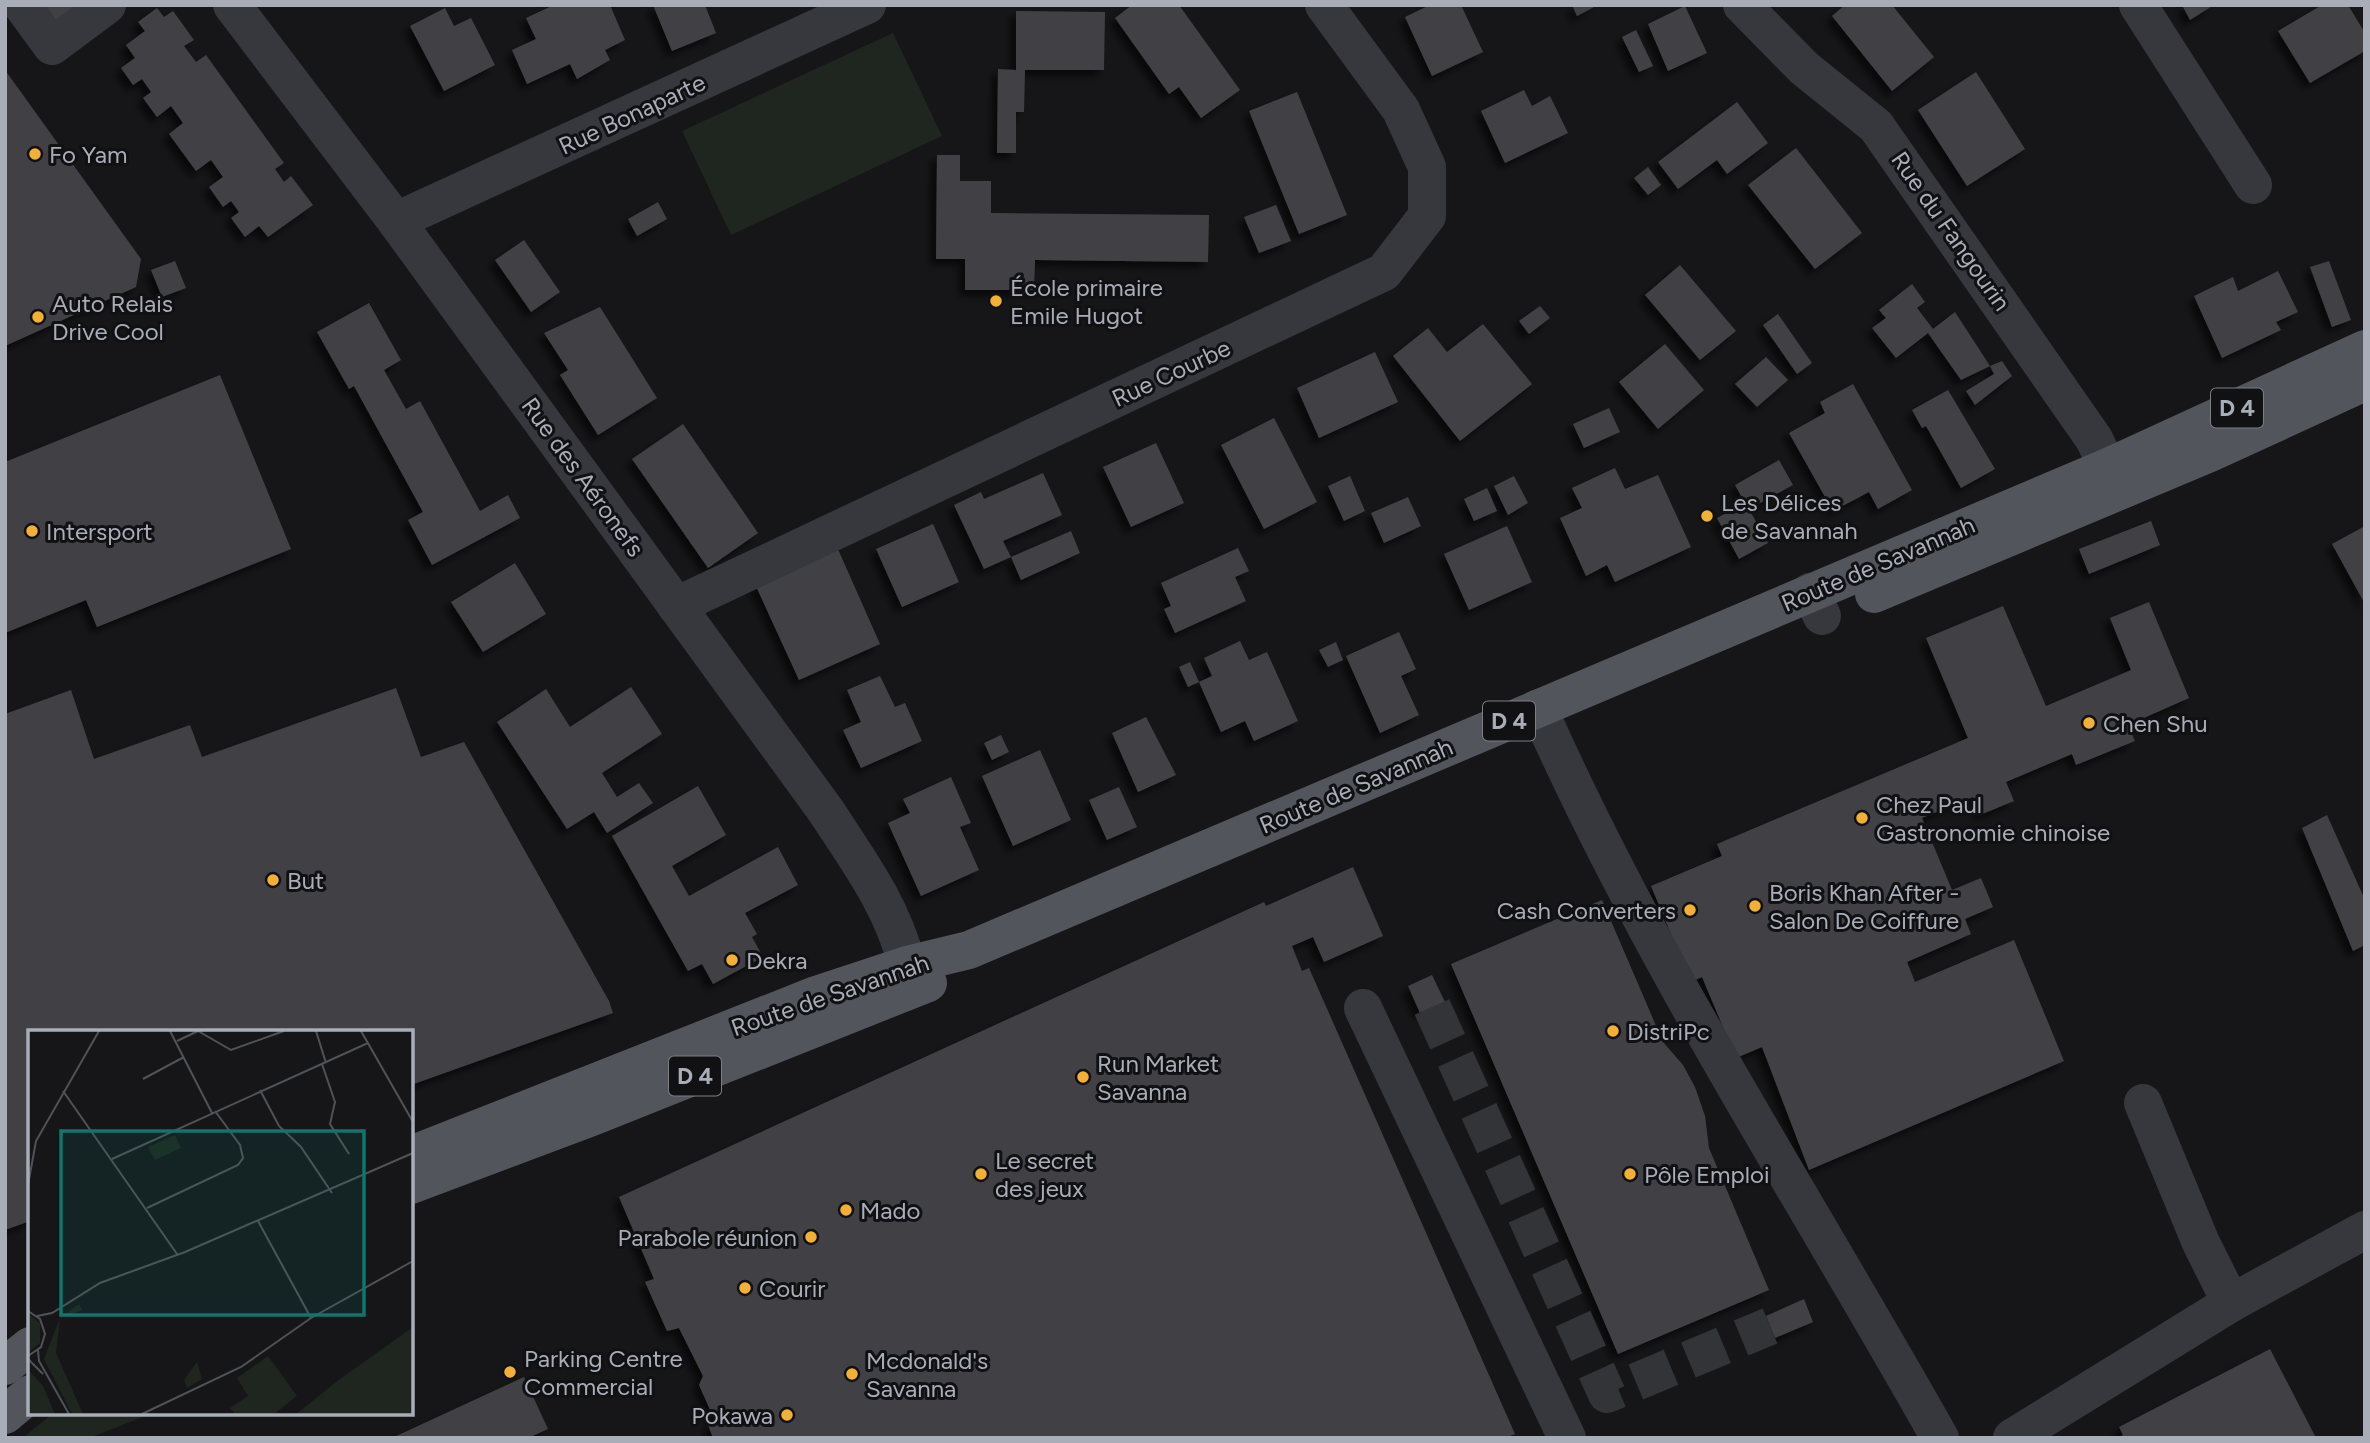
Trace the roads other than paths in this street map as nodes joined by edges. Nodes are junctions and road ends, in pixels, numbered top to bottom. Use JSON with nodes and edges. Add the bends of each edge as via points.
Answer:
{"nodes":[{"id":1,"x":22,"y":5,"type":"edge"},
{"id":2,"x":107,"y":5,"type":"edge"},
{"id":3,"x":232,"y":5,"type":"edge"},
{"id":4,"x":867,"y":5,"type":"edge"},
{"id":5,"x":1324,"y":5,"type":"edge"},
{"id":6,"x":1742,"y":5,"type":"edge"},
{"id":7,"x":2138,"y":5,"type":"edge"},
{"id":8,"x":2253,"y":185,"type":"dead end"},
{"id":9,"x":396,"y":221,"type":"junction"},
{"id":10,"x":2365,"y":349,"type":"edge"},
{"id":11,"x":2365,"y":382,"type":"edge"},
{"id":12,"x":2114,"y":479,"type":"junction"},
{"id":13,"x":676,"y":606,"type":"junction"},
{"id":14,"x":1544,"y":720,"type":"junction"},
{"id":15,"x":906,"y":965,"type":"junction"},
{"id":16,"x":1363,"y":1008,"type":"dead end"},
{"id":17,"x":2143,"y":1103,"type":"dead end"},
{"id":18,"x":413,"y":1154,"type":"edge"},
{"id":19,"x":413,"y":1184,"type":"edge"},
{"id":20,"x":2365,"y":1230,"type":"edge"},
{"id":21,"x":2231,"y":1303,"type":"junction"},
{"id":22,"x":28,"y":1348,"type":"edge"},
{"id":23,"x":5,"y":1366,"type":"edge"},
{"id":24,"x":28,"y":1396,"type":"edge"},
{"id":25,"x":5,"y":1415,"type":"edge"},
{"id":26,"x":1567,"y":1438,"type":"edge"},
{"id":27,"x":1940,"y":1438,"type":"edge"},
{"id":28,"x":2012,"y":1438,"type":"edge"}],
"edges":[{"from":1,"to":2,"type":"street","via":[[52,46]]},
{"from":3,"to":9,"type":"street","name":"Rue des Aéronefs"},
{"from":4,"to":9,"type":"street","name":"Rue Bonaparte"},
{"from":5,"to":13,"type":"street","name":"Rue Courbe","via":[[1401,110],[1427,167],[1427,216],[1384,272]]},
{"from":6,"to":12,"type":"street","name":"Rue du Fangourin","via":[[1804,68],[1876,126],[2094,439]]},
{"from":7,"to":8,"type":"street"},
{"from":9,"to":13,"type":"street","name":"Rue des Aéronefs"},
{"from":10,"to":12,"type":"main road","name":"Route de Savannah","number":"D 4"},
{"from":11,"to":12,"type":"main road","name":"Route de Savannah","number":"D 4"},
{"from":12,"to":14,"type":"main road","name":"Route de Savannah","number":"D 4"},
{"from":13,"to":15,"type":"street","name":"Rue des Aéronefs","via":[[847,842],[897,928]]},
{"from":14,"to":15,"type":"main road","name":"Route de Savannah","number":"D 4","via":[[969,950]]},
{"from":14,"to":19,"type":"main road","name":"Route de Savannah","number":"D 4","via":[[631,1102]]},
{"from":14,"to":27,"type":"street","via":[[1627,895]]},
{"from":15,"to":18,"type":"main road","name":"Route de Savannah","number":"D 4","via":[[816,995]]},
{"from":16,"to":26,"type":"street"},
{"from":17,"to":21,"type":"street"},
{"from":20,"to":21,"type":"street"},
{"from":21,"to":28,"type":"street"},
{"from":22,"to":23,"type":"main road"},
{"from":24,"to":25,"type":"main road"}]}
